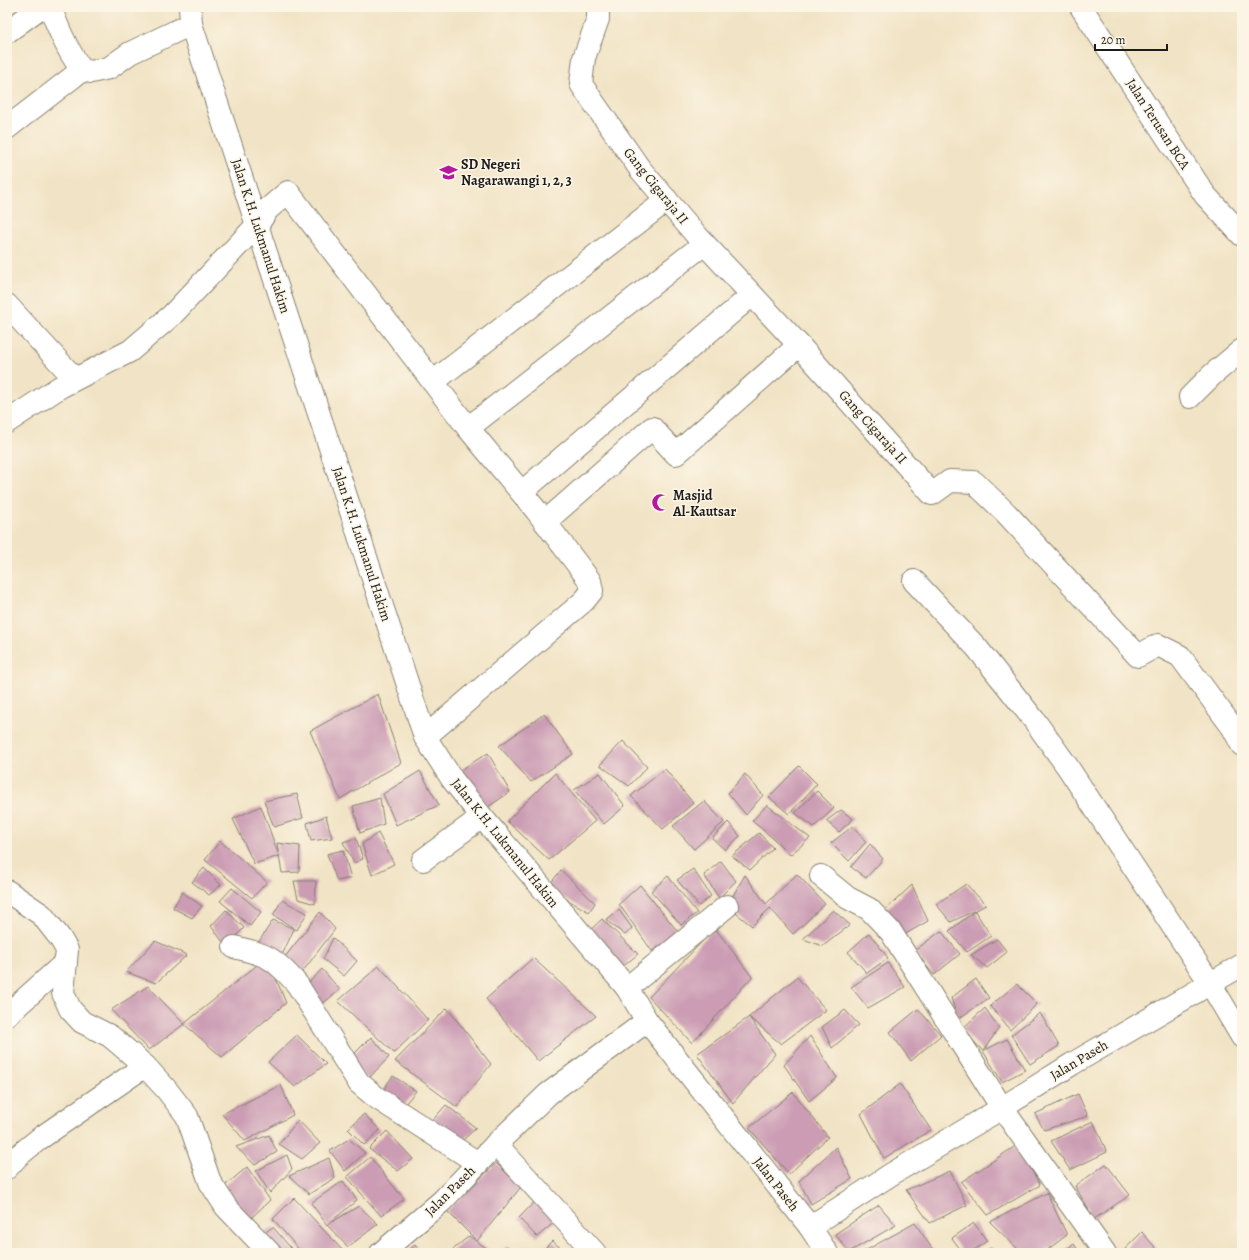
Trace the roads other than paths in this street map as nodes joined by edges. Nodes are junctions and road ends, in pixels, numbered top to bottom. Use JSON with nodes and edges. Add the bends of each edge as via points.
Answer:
{"nodes":[{"id":1,"x":41,"y":7,"type":"edge"},
{"id":2,"x":50,"y":7,"type":"edge"},
{"id":3,"x":598,"y":7,"type":"edge"},
{"id":4,"x":1081,"y":7,"type":"edge"},
{"id":5,"x":191,"y":16,"type":"edge"},
{"id":6,"x":7,"y":32,"type":"edge"},
{"id":7,"x":82,"y":70,"type":"junction"},
{"id":8,"x":7,"y":128,"type":"edge"},
{"id":9,"x":667,"y":200,"type":"junction"},
{"id":10,"x":258,"y":224,"type":"junction"},
{"id":11,"x":1242,"y":235,"type":"edge"},
{"id":12,"x":704,"y":244,"type":"junction"},
{"id":13,"x":752,"y":294,"type":"junction"},
{"id":14,"x":7,"y":305,"type":"edge"},
{"id":15,"x":799,"y":345,"type":"junction"},
{"id":16,"x":1242,"y":350,"type":"edge"},
{"id":17,"x":75,"y":379,"type":"junction"},
{"id":18,"x":433,"y":382,"type":"junction"},
{"id":19,"x":1190,"y":397,"type":"dead end"},
{"id":20,"x":7,"y":422,"type":"edge"},
{"id":21,"x":468,"y":428,"type":"junction"},
{"id":22,"x":522,"y":492,"type":"junction"},
{"id":23,"x":545,"y":522,"type":"junction"},
{"id":24,"x":914,"y":581,"type":"dead end"},
{"id":25,"x":425,"y":737,"type":"junction"},
{"id":26,"x":1242,"y":745,"type":"edge"},
{"id":27,"x":482,"y":817,"type":"junction"},
{"id":28,"x":422,"y":860,"type":"dead end"},
{"id":29,"x":821,"y":876,"type":"dead end"},
{"id":30,"x":7,"y":891,"type":"edge"},
{"id":31,"x":728,"y":906,"type":"dead end"},
{"id":32,"x":234,"y":947,"type":"dead end"},
{"id":33,"x":66,"y":962,"type":"junction"},
{"id":34,"x":1242,"y":965,"type":"edge"},
{"id":35,"x":1210,"y":983,"type":"junction"},
{"id":36,"x":627,"y":988,"type":"junction"},
{"id":37,"x":7,"y":1015,"type":"edge"},
{"id":38,"x":647,"y":1021,"type":"junction"},
{"id":39,"x":1242,"y":1037,"type":"edge"},
{"id":40,"x":145,"y":1066,"type":"junction"},
{"id":41,"x":1002,"y":1108,"type":"junction"},
{"id":42,"x":496,"y":1144,"type":"junction"},
{"id":43,"x":478,"y":1163,"type":"junction"},
{"id":44,"x":7,"y":1168,"type":"edge"},
{"id":45,"x":810,"y":1227,"type":"junction"},
{"id":46,"x":270,"y":1253,"type":"edge"},
{"id":47,"x":381,"y":1253,"type":"edge"},
{"id":48,"x":595,"y":1253,"type":"edge"},
{"id":49,"x":827,"y":1253,"type":"edge"},
{"id":50,"x":1105,"y":1253,"type":"edge"}],
"edges":[{"from":1,"to":6,"type":"street"},
{"from":2,"to":7,"type":"street","via":[[66,48]]},
{"from":3,"to":9,"type":"street","name":"Gang Cigaraja II","via":[[598,19],[584,58],[581,84],[640,169]]},
{"from":4,"to":11,"type":"street","name":"Jalan Terusan BCA","via":[[1205,195]]},
{"from":5,"to":7,"type":"street","via":[[109,68],[91,72]]},
{"from":5,"to":10,"type":"street","name":"Jalan K.H. Lukmanul Hakim"},
{"from":7,"to":8,"type":"street"},
{"from":9,"to":12,"type":"street","name":"Gang Cigaraja II"},
{"from":9,"to":18,"type":"street"},
{"from":10,"to":17,"type":"street","via":[[172,315],[130,351]]},
{"from":10,"to":18,"type":"street","via":[[268,209],[288,192]]},
{"from":10,"to":25,"type":"street","name":"Jalan K.H. Lukmanul Hakim"},
{"from":12,"to":13,"type":"street","name":"Gang Cigaraja II"},
{"from":12,"to":21,"type":"street"},
{"from":13,"to":15,"type":"street","name":"Gang Cigaraja II"},
{"from":13,"to":22,"type":"street"},
{"from":14,"to":17,"type":"street"},
{"from":15,"to":23,"type":"street","via":[[676,454],[652,428]]},
{"from":15,"to":26,"type":"street","name":"Gang Cigaraja II","via":[[932,494],[950,481],[974,482],[1006,513],[1138,656],[1158,645],[1180,656],[1233,728]]},
{"from":16,"to":19,"type":"street"},
{"from":17,"to":20,"type":"street"},
{"from":18,"to":21,"type":"street"},
{"from":21,"to":22,"type":"street"},
{"from":22,"to":23,"type":"street"},
{"from":23,"to":25,"type":"street","via":[[590,581],[592,591],[584,601]]},
{"from":24,"to":35,"type":"street","via":[[977,648],[1034,720]]},
{"from":25,"to":27,"type":"street","name":"Jalan K.H. Lukmanul Hakim","via":[[452,779]]},
{"from":27,"to":28,"type":"street"},
{"from":27,"to":36,"type":"street","name":"Jalan K.H. Lukmanul Hakim"},
{"from":29,"to":41,"type":"street","via":[[848,898],[870,909],[891,932]]},
{"from":30,"to":33,"type":"street","via":[[42,915],[60,938],[66,950]]},
{"from":31,"to":36,"type":"street"},
{"from":32,"to":43,"type":"street","via":[[262,954],[286,971],[297,984],[359,1083],[377,1098]]},
{"from":33,"to":37,"type":"street"},
{"from":33,"to":40,"type":"street","via":[[63,993],[70,1009],[82,1022],[110,1036]]},
{"from":34,"to":35,"type":"street","name":"Jalan Paseh"},
{"from":35,"to":39,"type":"street"},
{"from":35,"to":41,"type":"street","name":"Jalan Paseh"},
{"from":36,"to":38,"type":"street","name":"Jalan K.H. Lukmanul Hakim"},
{"from":38,"to":42,"type":"street","name":"Jalan Paseh","via":[[548,1094]]},
{"from":38,"to":45,"type":"street","name":"Jalan Paseh"},
{"from":40,"to":44,"type":"street","via":[[39,1139]]},
{"from":40,"to":46,"type":"street","via":[[187,1116],[210,1182],[226,1207]]},
{"from":41,"to":45,"type":"street","name":"Jalan Paseh","via":[[890,1175]]},
{"from":41,"to":50,"type":"street"},
{"from":42,"to":43,"type":"street","name":"Jalan Paseh"},
{"from":42,"to":48,"type":"street"},
{"from":43,"to":47,"type":"street","name":"Jalan Paseh","via":[[442,1201]]},
{"from":45,"to":49,"type":"street"}]}
